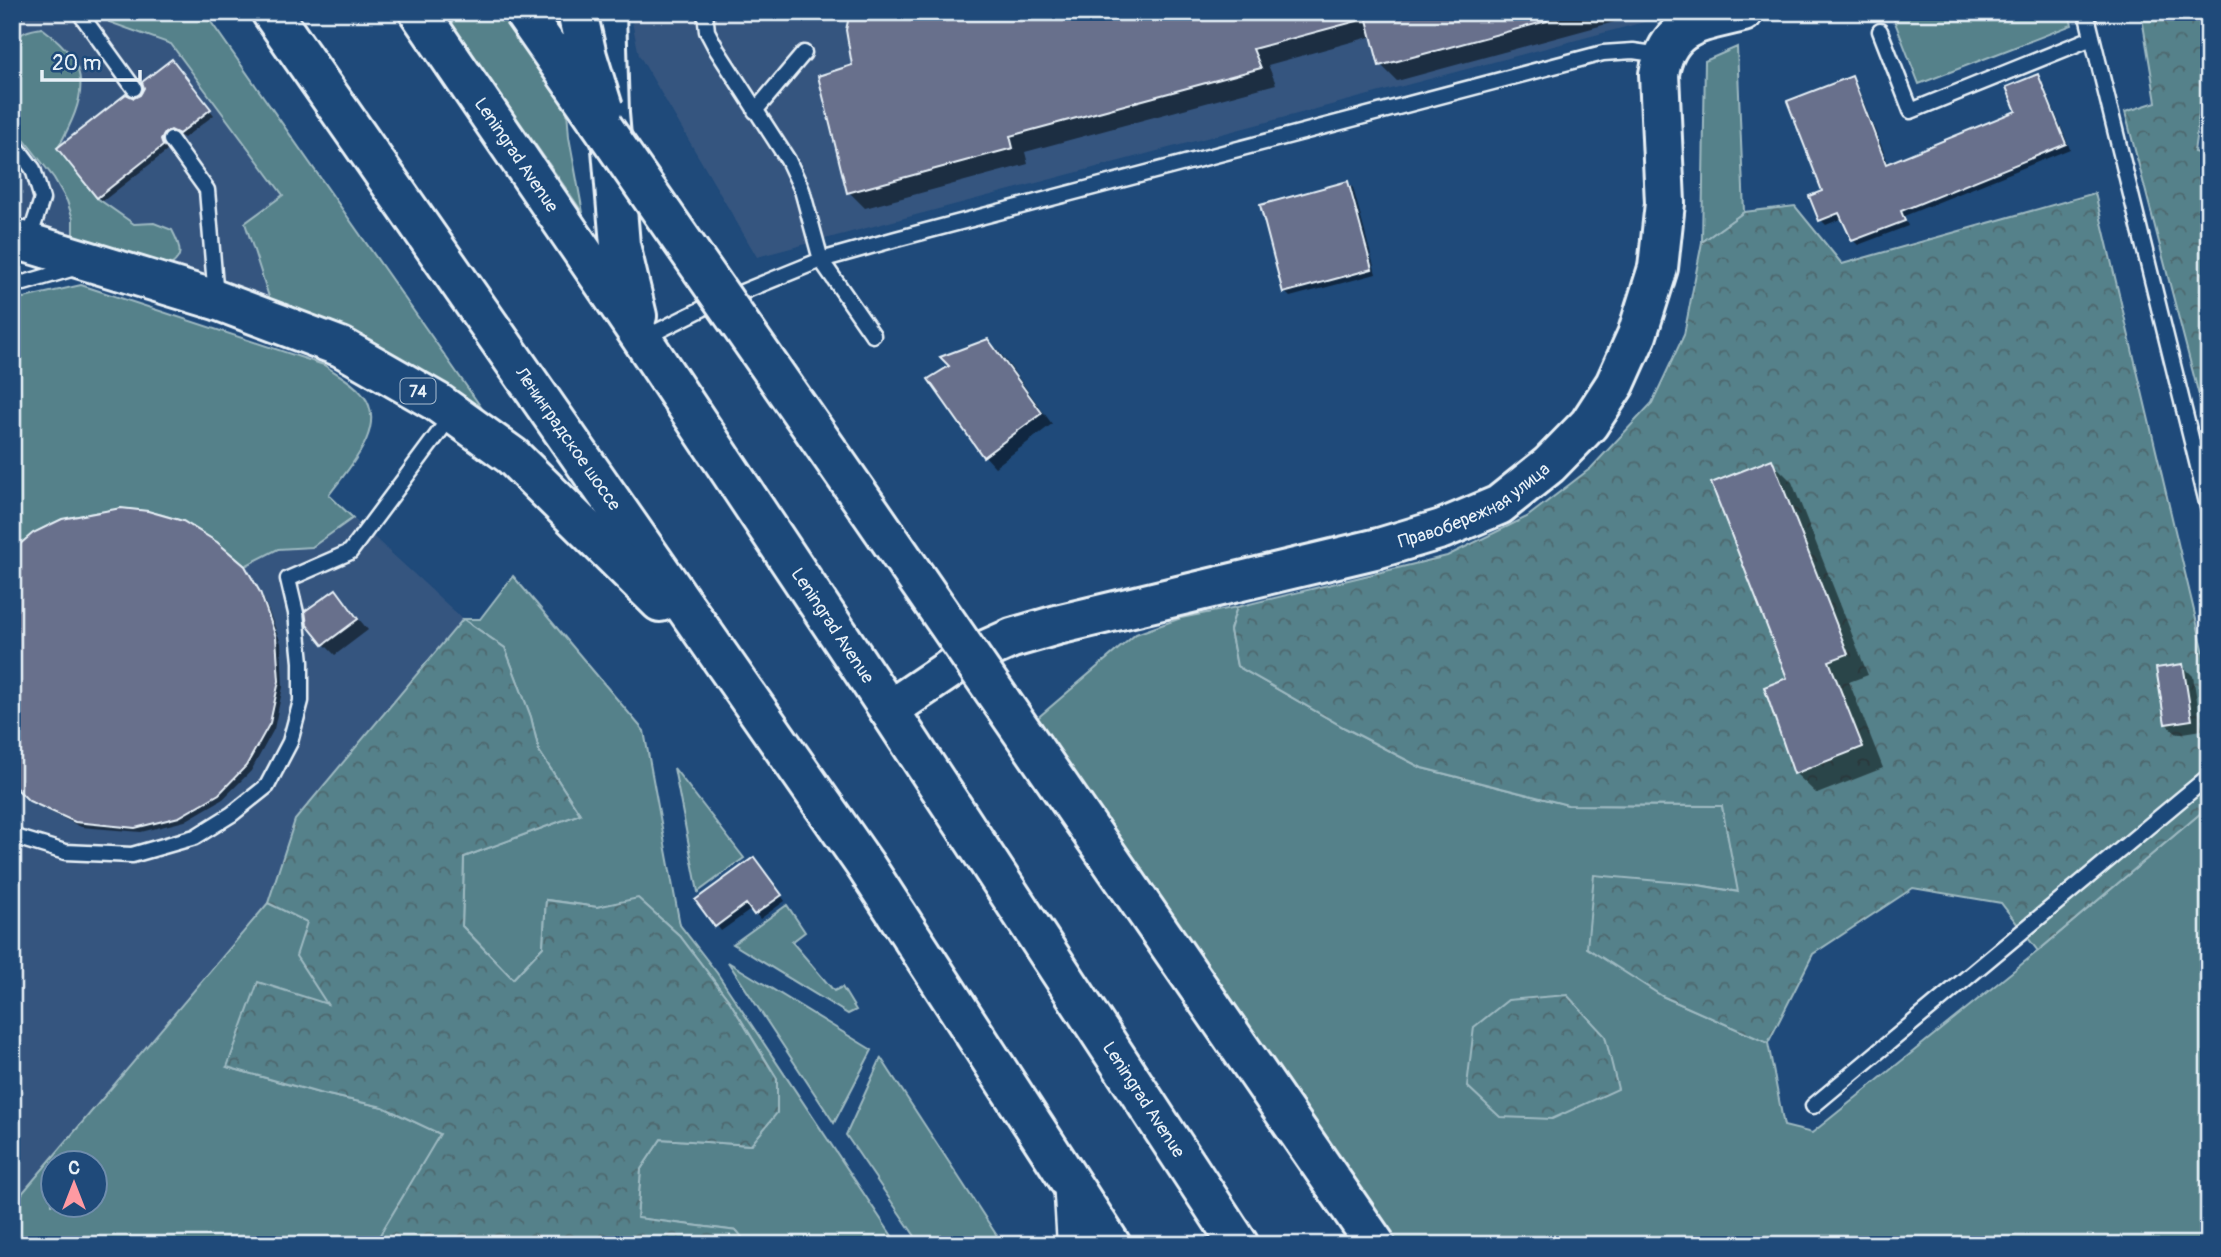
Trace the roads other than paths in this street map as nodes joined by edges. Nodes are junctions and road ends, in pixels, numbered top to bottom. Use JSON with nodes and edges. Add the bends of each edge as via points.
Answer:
{"nodes":[{"id":1,"x":15,"y":12,"type":"edge"},
{"id":2,"x":79,"y":12,"type":"edge"},
{"id":3,"x":271,"y":12,"type":"edge"},
{"id":4,"x":419,"y":12,"type":"edge"},
{"id":5,"x":523,"y":12,"type":"edge"},
{"id":6,"x":578,"y":12,"type":"edge"},
{"id":7,"x":606,"y":12,"type":"edge"},
{"id":8,"x":705,"y":12,"type":"edge"},
{"id":9,"x":1743,"y":12,"type":"edge"},
{"id":10,"x":2086,"y":12,"type":"edge"},
{"id":11,"x":12,"y":17,"type":"edge"},
{"id":12,"x":1880,"y":31,"type":"dead end"},
{"id":13,"x":2092,"y":38,"type":"junction"},
{"id":14,"x":804,"y":52,"type":"dead end"},
{"id":15,"x":1662,"y":55,"type":"junction"},
{"id":16,"x":134,"y":88,"type":"dead end"},
{"id":17,"x":755,"y":111,"type":"junction"},
{"id":18,"x":171,"y":140,"type":"dead end"},
{"id":19,"x":12,"y":141,"type":"edge"},
{"id":20,"x":621,"y":152,"type":"junction"},
{"id":21,"x":20,"y":241,"type":"edge"},
{"id":22,"x":821,"y":260,"type":"junction"},
{"id":23,"x":94,"y":263,"type":"junction"},
{"id":24,"x":12,"y":279,"type":"edge"},
{"id":25,"x":216,"y":299,"type":"junction"},
{"id":26,"x":873,"y":335,"type":"dead end"},
{"id":27,"x":642,"y":339,"type":"junction"},
{"id":28,"x":453,"y":414,"type":"junction"},
{"id":29,"x":2209,"y":511,"type":"edge"},
{"id":30,"x":739,"y":684,"type":"junction"},
{"id":31,"x":889,"y":710,"type":"junction"},
{"id":32,"x":2209,"y":776,"type":"edge"},
{"id":33,"x":12,"y":836,"type":"edge"},
{"id":34,"x":1814,"y":1106,"type":"dead end"},
{"id":35,"x":1069,"y":1179,"type":"junction"},
{"id":36,"x":1073,"y":1245,"type":"edge"},
{"id":37,"x":1111,"y":1245,"type":"edge"},
{"id":38,"x":1239,"y":1245,"type":"edge"},
{"id":39,"x":1376,"y":1245,"type":"edge"}],
"edges":[{"from":1,"to":11,"type":"lane"},
{"from":2,"to":16,"type":"lane"},
{"from":3,"to":30,"type":"main road","name":"Ленинградское шоссе"},
{"from":4,"to":27,"type":"main road","name":"Leningrad Avenue"},
{"from":5,"to":20,"type":"main road","bridge":true},
{"from":6,"to":20,"type":"main road","bridge":true,"via":[[598,94]]},
{"from":7,"to":27,"type":"main road","via":[[608,113],[620,245]]},
{"from":8,"to":17,"type":"lane","via":[[707,31]]},
{"from":9,"to":15,"type":"main road","via":[[1693,24],[1679,33]]},
{"from":10,"to":13,"type":"lane"},
{"from":12,"to":13,"type":"lane","via":[[1911,111]]},
{"from":13,"to":29,"type":"lane"},
{"from":14,"to":17,"type":"lane"},
{"from":15,"to":22,"type":"lane","via":[[1603,52]]},
{"from":15,"to":31,"type":"main road","name":"Правобережная улица","via":[[1665,203],[1658,268],[1637,335],[1615,384],[1589,424],[1549,466],[1499,505],[1429,533],[1012,638],[963,660]]},
{"from":17,"to":22,"type":"lane","via":[[802,190]]},
{"from":18,"to":25,"type":"lane","via":[[207,190]]},
{"from":19,"to":21,"type":"lane","via":[[33,169],[41,199]]},
{"from":20,"to":39,"type":"main road","bridge":true},
{"from":21,"to":23,"type":"main road","number":"74"},
{"from":22,"to":26,"type":"lane"},
{"from":22,"to":27,"type":"lane","via":[[710,305]]},
{"from":23,"to":24,"type":"lane","via":[[24,283]]},
{"from":23,"to":25,"type":"main road","number":"74"},
{"from":25,"to":28,"type":"main road","number":"74","via":[[341,347]]},
{"from":27,"to":31,"type":"main road","name":"Leningrad Avenue"},
{"from":28,"to":30,"type":"main road","number":"74","via":[[512,456]]},
{"from":28,"to":33,"type":"lane","via":[[350,552],[288,579],[296,613],[301,701],[290,742],[267,786],[195,837],[132,855],[65,852]]},
{"from":30,"to":35,"type":"main road","name":"Ленинградское шоссе","via":[[865,865]]},
{"from":31,"to":38,"type":"main road","name":"Leningrad Avenue"},
{"from":32,"to":34,"type":"lane"},
{"from":35,"to":36,"type":"street"},
{"from":35,"to":37,"type":"main road"}]}
